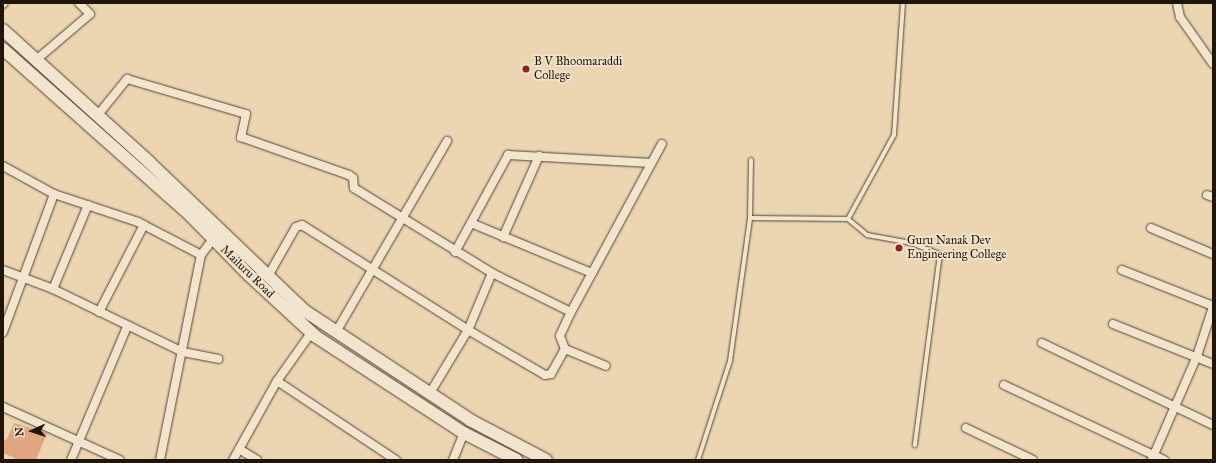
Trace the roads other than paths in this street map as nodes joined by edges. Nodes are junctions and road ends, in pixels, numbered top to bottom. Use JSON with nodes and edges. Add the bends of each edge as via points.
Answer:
{"nodes":[{"id":1,"x":79,"y":3,"type":"edge"},
{"id":2,"x":903,"y":3,"type":"edge"},
{"id":3,"x":1177,"y":3,"type":"edge"},
{"id":4,"x":3,"y":30,"type":"edge"},
{"id":5,"x":3,"y":49,"type":"edge"},
{"id":6,"x":1212,"y":60,"type":"edge"},
{"id":7,"x":35,"y":61,"type":"junction"},
{"id":8,"x":97,"y":116,"type":"junction"},
{"id":9,"x":447,"y":141,"type":"dead end"},
{"id":10,"x":662,"y":144,"type":"dead end"},
{"id":11,"x":539,"y":156,"type":"junction"},
{"id":12,"x":751,"y":160,"type":"dead end"},
{"id":13,"x":651,"y":163,"type":"junction"},
{"id":14,"x":3,"y":166,"type":"edge"},
{"id":15,"x":54,"y":194,"type":"junction"},
{"id":16,"x":88,"y":205,"type":"junction"},
{"id":17,"x":750,"y":218,"type":"junction"},
{"id":18,"x":848,"y":219,"type":"junction"},
{"id":19,"x":403,"y":220,"type":"junction"},
{"id":20,"x":471,"y":223,"type":"junction"},
{"id":21,"x":144,"y":224,"type":"junction"},
{"id":22,"x":1151,"y":228,"type":"dead end"},
{"id":23,"x":503,"y":236,"type":"junction"},
{"id":24,"x":214,"y":239,"type":"junction"},
{"id":25,"x":455,"y":252,"type":"junction"},
{"id":26,"x":1213,"y":254,"type":"edge"},
{"id":27,"x":201,"y":255,"type":"junction"},
{"id":28,"x":374,"y":269,"type":"junction"},
{"id":29,"x":3,"y":270,"type":"edge"},
{"id":30,"x":1122,"y":270,"type":"dead end"},
{"id":31,"x":492,"y":273,"type":"junction"},
{"id":32,"x":592,"y":273,"type":"junction"},
{"id":33,"x":268,"y":276,"type":"junction"},
{"id":34,"x":22,"y":278,"type":"junction"},
{"id":35,"x":53,"y":289,"type":"junction"},
{"id":36,"x":1213,"y":306,"type":"edge"},
{"id":37,"x":99,"y":312,"type":"junction"},
{"id":38,"x":571,"y":312,"type":"junction"},
{"id":39,"x":1113,"y":324,"type":"dead end"},
{"id":40,"x":127,"y":327,"type":"junction"},
{"id":41,"x":468,"y":330,"type":"junction"},
{"id":42,"x":3,"y":332,"type":"edge"},
{"id":43,"x":336,"y":332,"type":"junction"},
{"id":44,"x":311,"y":333,"type":"junction"},
{"id":45,"x":1042,"y":344,"type":"dead end"},
{"id":46,"x":565,"y":349,"type":"junction"},
{"id":47,"x":183,"y":352,"type":"junction"},
{"id":48,"x":1197,"y":356,"type":"junction"},
{"id":49,"x":218,"y":359,"type":"dead end"},
{"id":50,"x":1213,"y":364,"type":"edge"},
{"id":51,"x":606,"y":366,"type":"dead end"},
{"id":52,"x":277,"y":381,"type":"junction"},
{"id":53,"x":1004,"y":385,"type":"dead end"},
{"id":54,"x":430,"y":393,"type":"junction"},
{"id":55,"x":3,"y":407,"type":"edge"},
{"id":56,"x":1173,"y":407,"type":"junction"},
{"id":57,"x":1213,"y":425,"type":"edge"},
{"id":58,"x":966,"y":428,"type":"dead end"},
{"id":59,"x":464,"y":433,"type":"junction"},
{"id":60,"x":79,"y":443,"type":"junction"},
{"id":61,"x":915,"y":445,"type":"dead end"},
{"id":62,"x":239,"y":449,"type":"junction"},
{"id":63,"x":1152,"y":458,"type":"edge"},
{"id":64,"x":70,"y":460,"type":"edge"},
{"id":65,"x":120,"y":460,"type":"edge"},
{"id":66,"x":160,"y":460,"type":"edge"},
{"id":67,"x":233,"y":460,"type":"edge"},
{"id":68,"x":256,"y":460,"type":"edge"},
{"id":69,"x":396,"y":460,"type":"edge"},
{"id":70,"x":453,"y":460,"type":"edge"},
{"id":71,"x":517,"y":460,"type":"edge"},
{"id":72,"x":546,"y":460,"type":"edge"},
{"id":73,"x":698,"y":460,"type":"edge"},
{"id":74,"x":1033,"y":460,"type":"edge"},
{"id":75,"x":1164,"y":460,"type":"edge"}],
"edges":[{"from":1,"to":7,"type":"street","via":[[90,14]]},
{"from":2,"to":18,"type":"lane","via":[[894,135]]},
{"from":3,"to":6,"type":"street","via":[[1180,17]]},
{"from":4,"to":7,"type":"street"},
{"from":5,"to":24,"type":"street","name":"Mailuru Road"},
{"from":7,"to":8,"type":"street"},
{"from":8,"to":19,"type":"street","via":[[127,79],[246,114],[241,137],[349,175],[353,178],[354,188]]},
{"from":8,"to":33,"type":"street"},
{"from":9,"to":19,"type":"street"},
{"from":10,"to":13,"type":"street"},
{"from":11,"to":13,"type":"street"},
{"from":11,"to":20,"type":"street","via":[[508,155]]},
{"from":11,"to":23,"type":"street"},
{"from":12,"to":17,"type":"lane"},
{"from":13,"to":32,"type":"street"},
{"from":14,"to":15,"type":"street"},
{"from":15,"to":16,"type":"street"},
{"from":15,"to":34,"type":"street"},
{"from":16,"to":21,"type":"street"},
{"from":16,"to":35,"type":"street"},
{"from":17,"to":18,"type":"lane"},
{"from":17,"to":73,"type":"lane","via":[[730,361]]},
{"from":18,"to":61,"type":"lane","via":[[867,235],[911,243],[940,254]]},
{"from":19,"to":25,"type":"street"},
{"from":19,"to":28,"type":"street"},
{"from":20,"to":23,"type":"street"},
{"from":20,"to":25,"type":"street"},
{"from":21,"to":27,"type":"street"},
{"from":21,"to":37,"type":"street"},
{"from":22,"to":26,"type":"street"},
{"from":23,"to":32,"type":"street"},
{"from":24,"to":27,"type":"street"},
{"from":24,"to":44,"type":"street","name":"Mailuru Road"},
{"from":25,"to":31,"type":"street"},
{"from":27,"to":47,"type":"street"},
{"from":28,"to":33,"type":"street","via":[[300,224]]},
{"from":28,"to":41,"type":"street"},
{"from":28,"to":43,"type":"street"},
{"from":29,"to":34,"type":"street"},
{"from":30,"to":36,"type":"street"},
{"from":31,"to":38,"type":"street"},
{"from":31,"to":41,"type":"street"},
{"from":32,"to":38,"type":"street"},
{"from":33,"to":43,"type":"street","via":[[305,311]]},
{"from":34,"to":35,"type":"street"},
{"from":34,"to":42,"type":"street"},
{"from":35,"to":37,"type":"street"},
{"from":36,"to":48,"type":"street"},
{"from":37,"to":40,"type":"street"},
{"from":38,"to":46,"type":"street","via":[[560,336]]},
{"from":39,"to":48,"type":"street"},
{"from":40,"to":47,"type":"street"},
{"from":40,"to":60,"type":"street"},
{"from":41,"to":46,"type":"street","via":[[545,375],[551,374]]},
{"from":41,"to":54,"type":"street"},
{"from":43,"to":54,"type":"street"},
{"from":44,"to":52,"type":"street"},
{"from":44,"to":59,"type":"street","name":"Mailuru Road"},
{"from":45,"to":56,"type":"street"},
{"from":46,"to":51,"type":"street"},
{"from":47,"to":49,"type":"street"},
{"from":47,"to":66,"type":"street"},
{"from":48,"to":50,"type":"street"},
{"from":48,"to":56,"type":"street"},
{"from":52,"to":62,"type":"street"},
{"from":52,"to":69,"type":"street"},
{"from":53,"to":63,"type":"street"},
{"from":54,"to":72,"type":"street","via":[[482,426]]},
{"from":55,"to":60,"type":"street"},
{"from":56,"to":57,"type":"street"},
{"from":56,"to":63,"type":"street"},
{"from":58,"to":74,"type":"street"},
{"from":59,"to":70,"type":"street"},
{"from":59,"to":71,"type":"street","name":"Mailuru Road"},
{"from":60,"to":64,"type":"street"},
{"from":60,"to":65,"type":"street"},
{"from":62,"to":67,"type":"street"},
{"from":62,"to":68,"type":"street"},
{"from":63,"to":75,"type":"street"}]}
